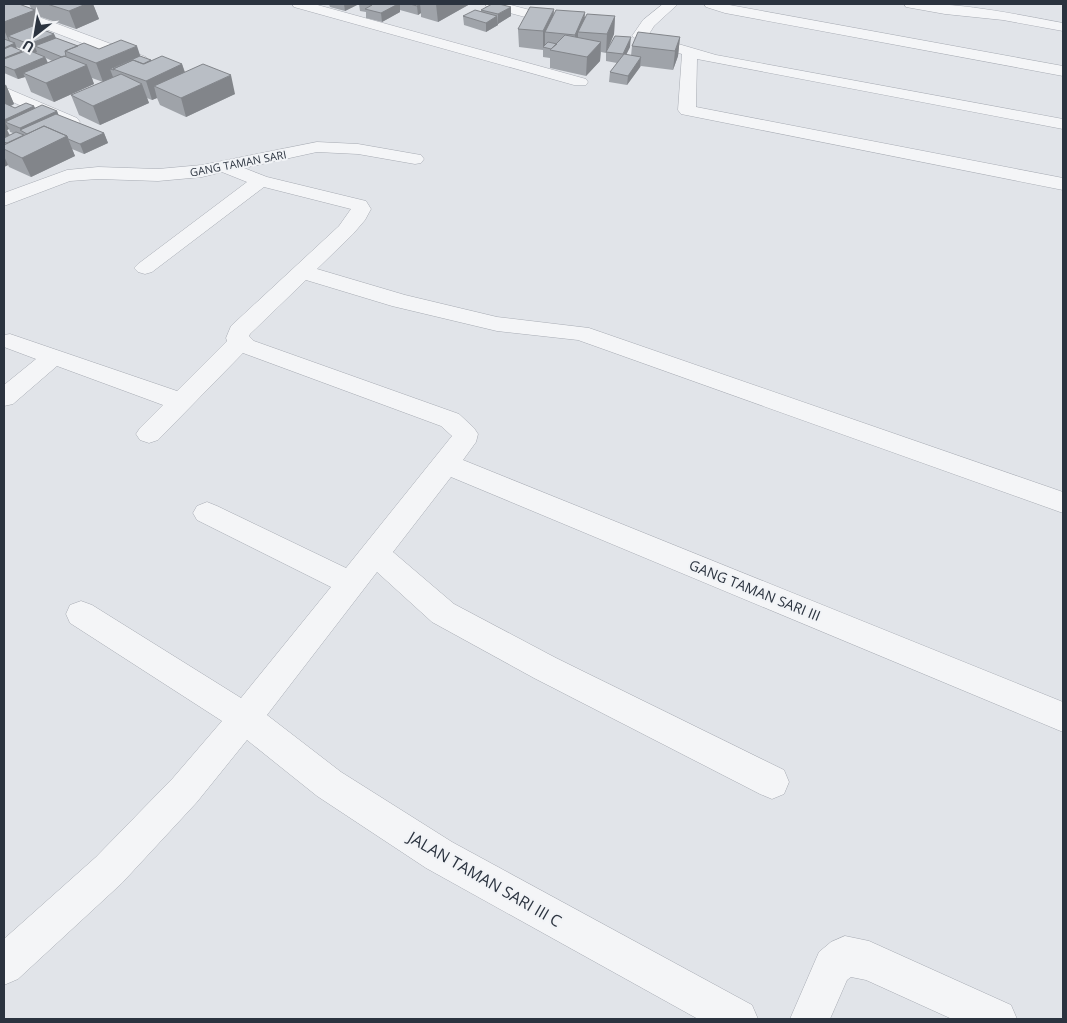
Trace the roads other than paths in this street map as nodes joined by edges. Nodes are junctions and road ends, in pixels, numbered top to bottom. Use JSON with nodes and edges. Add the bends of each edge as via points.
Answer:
{"nodes":[{"id":1,"x":299,"y":4,"type":"edge"},
{"id":2,"x":492,"y":4,"type":"edge"},
{"id":3,"x":671,"y":4,"type":"edge"},
{"id":4,"x":711,"y":4,"type":"edge"},
{"id":5,"x":911,"y":4,"type":"edge"},
{"id":6,"x":4,"y":5,"type":"edge"},
{"id":7,"x":577,"y":24,"type":"edge"},
{"id":8,"x":1063,"y":27,"type":"edge"},
{"id":9,"x":690,"y":51,"type":"junction"},
{"id":10,"x":157,"y":67,"type":"edge"},
{"id":11,"x":1063,"y":70,"type":"edge"},
{"id":12,"x":580,"y":82,"type":"dead end"},
{"id":13,"x":4,"y":92,"type":"edge"},
{"id":14,"x":1063,"y":124,"type":"edge"},
{"id":15,"x":88,"y":130,"type":"edge"},
{"id":16,"x":415,"y":159,"type":"dead end"},
{"id":17,"x":225,"y":167,"type":"junction"},
{"id":18,"x":261,"y":181,"type":"junction"},
{"id":19,"x":1063,"y":184,"type":"edge"},
{"id":20,"x":4,"y":200,"type":"edge"},
{"id":21,"x":145,"y":268,"type":"dead end"},
{"id":22,"x":303,"y":272,"type":"junction"},
{"id":23,"x":10,"y":342,"type":"dead end"},
{"id":24,"x":240,"y":342,"type":"junction"},
{"id":25,"x":53,"y":357,"type":"junction"},
{"id":26,"x":4,"y":398,"type":"edge"},
{"id":27,"x":181,"y":402,"type":"junction"},
{"id":28,"x":149,"y":434,"type":"dead end"},
{"id":29,"x":446,"y":464,"type":"junction"},
{"id":30,"x":1063,"y":502,"type":"edge"},
{"id":31,"x":207,"y":513,"type":"dead end"},
{"id":32,"x":376,"y":554,"type":"junction"},
{"id":33,"x":351,"y":584,"type":"junction"},
{"id":34,"x":82,"y":614,"type":"dead end"},
{"id":35,"x":1063,"y":717,"type":"edge"},
{"id":36,"x":245,"y":718,"type":"junction"},
{"id":37,"x":772,"y":782,"type":"dead end"},
{"id":38,"x":4,"y":965,"type":"edge"},
{"id":39,"x":738,"y":1019,"type":"edge"},
{"id":40,"x":810,"y":1019,"type":"edge"},
{"id":41,"x":997,"y":1019,"type":"edge"}],
"edges":[{"from":1,"to":12,"type":"street"},
{"from":2,"to":7,"type":"street","via":[[544,19]]},
{"from":3,"to":9,"type":"street","via":[[648,23],[640,36]]},
{"from":4,"to":11,"type":"street"},
{"from":5,"to":8,"type":"street"},
{"from":6,"to":10,"type":"street"},
{"from":9,"to":14,"type":"street","via":[[714,59]]},
{"from":9,"to":19,"type":"street","via":[[688,110]]},
{"from":13,"to":15,"type":"street"},
{"from":16,"to":17,"type":"street","name":"GANG TAMAN SARI","via":[[358,149],[317,148]]},
{"from":17,"to":18,"type":"street"},
{"from":17,"to":20,"type":"street","name":"GANG TAMAN SARI","via":[[171,174],[67,176]]},
{"from":18,"to":21,"type":"street"},
{"from":18,"to":22,"type":"street","via":[[352,202],[361,208],[346,230]]},
{"from":22,"to":24,"type":"street","via":[[239,330],[237,338]]},
{"from":22,"to":30,"type":"street","via":[[400,301],[498,324],[581,333]]},
{"from":23,"to":25,"type":"street"},
{"from":24,"to":27,"type":"street"},
{"from":24,"to":29,"type":"street","via":[[450,420],[465,434],[463,442]]},
{"from":25,"to":26,"type":"street"},
{"from":25,"to":27,"type":"street"},
{"from":27,"to":28,"type":"street"},
{"from":29,"to":32,"type":"street"},
{"from":29,"to":35,"type":"street","name":"GANG TAMAN SARI III"},
{"from":31,"to":33,"type":"street"},
{"from":32,"to":33,"type":"street"},
{"from":32,"to":37,"type":"street","via":[[443,613]]},
{"from":33,"to":36,"type":"street"},
{"from":34,"to":36,"type":"street","name":"JALAN TAMAN SARI III C"},
{"from":36,"to":38,"type":"street","via":[[186,790],[109,870]]},
{"from":36,"to":39,"type":"street","name":"JALAN TAMAN SARI III C","via":[[329,784],[439,855]]},
{"from":40,"to":41,"type":"street","via":[[833,966],[846,956],[869,961]]}]}
